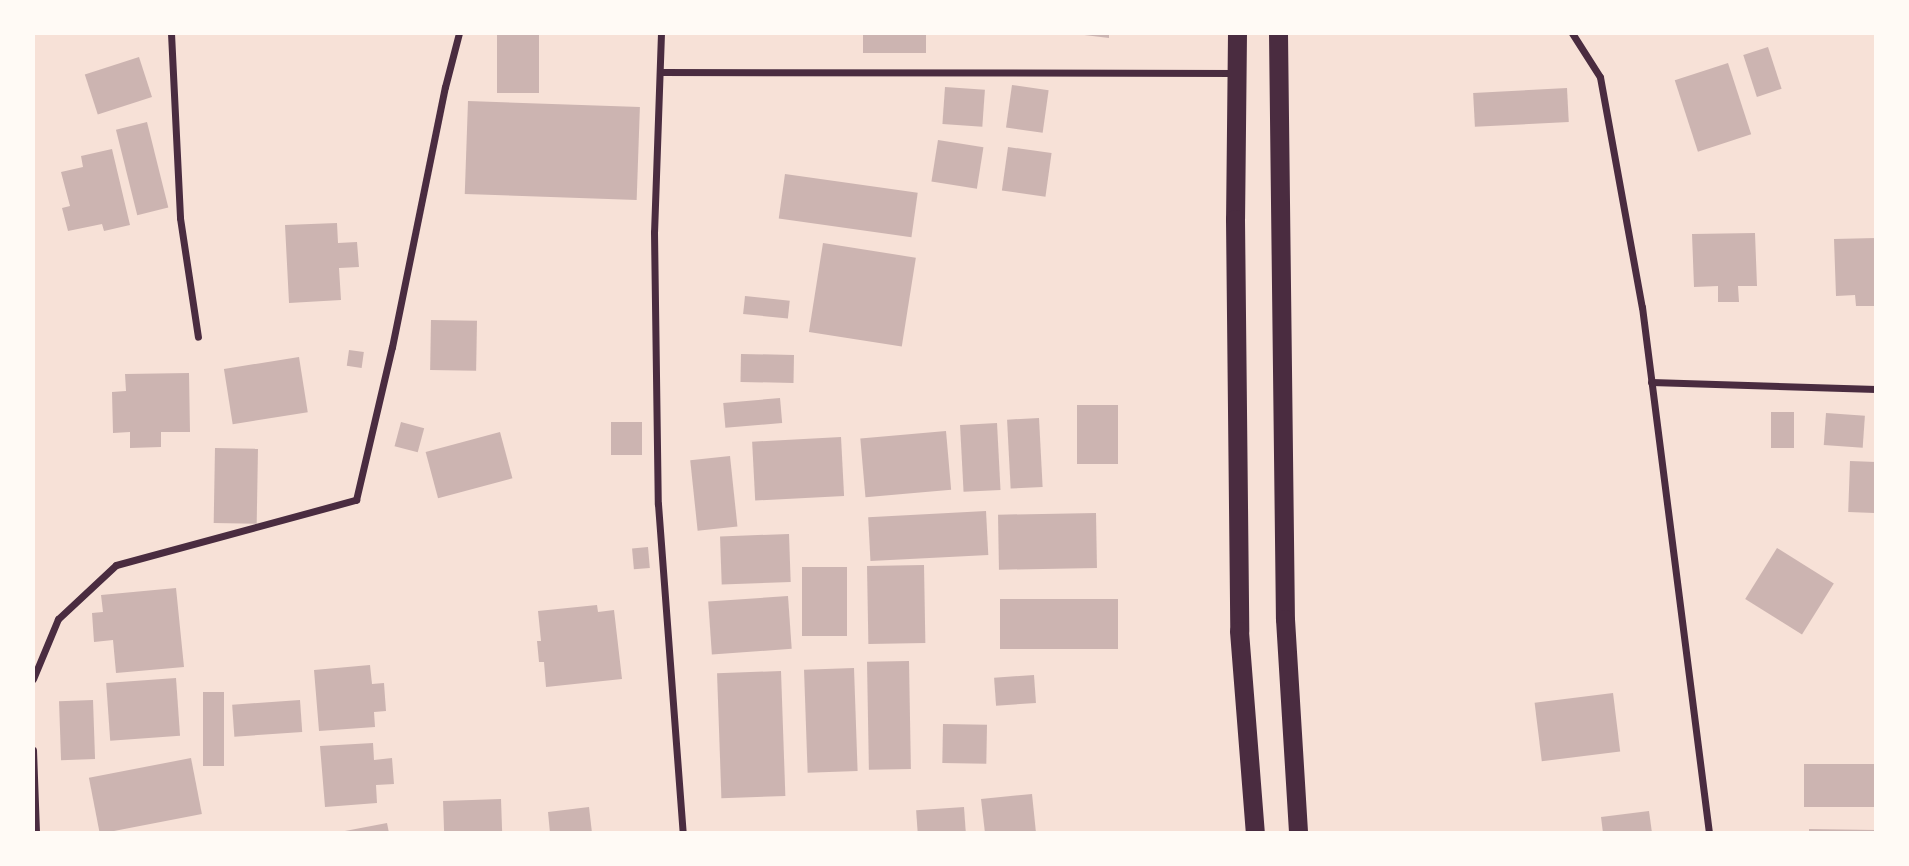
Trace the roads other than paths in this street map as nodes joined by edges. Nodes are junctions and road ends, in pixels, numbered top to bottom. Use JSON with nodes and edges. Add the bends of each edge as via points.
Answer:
{"nodes":[{"id":1,"x":171,"y":33,"type":"edge"},
{"id":2,"x":459,"y":33,"type":"edge"},
{"id":3,"x":661,"y":33,"type":"edge"},
{"id":4,"x":1237,"y":33,"type":"edge"},
{"id":5,"x":1278,"y":33,"type":"edge"},
{"id":6,"x":1572,"y":33,"type":"edge"},
{"id":7,"x":660,"y":72,"type":"junction"},
{"id":8,"x":1237,"y":73,"type":"junction"},
{"id":9,"x":198,"y":337,"type":"dead end"},
{"id":10,"x":1651,"y":382,"type":"junction"},
{"id":11,"x":1876,"y":389,"type":"edge"},
{"id":12,"x":33,"y":679,"type":"edge"},
{"id":13,"x":33,"y":750,"type":"edge"},
{"id":14,"x":36,"y":833,"type":"edge"},
{"id":15,"x":683,"y":833,"type":"edge"},
{"id":16,"x":1255,"y":833,"type":"edge"},
{"id":17,"x":1298,"y":833,"type":"edge"},
{"id":18,"x":1709,"y":833,"type":"edge"}],
"edges":[{"from":1,"to":9,"type":"street","via":[[180,218]]},
{"from":2,"to":12,"type":"street","via":[[356,500],[116,565],[58,619]]},
{"from":3,"to":7,"type":"street"},
{"from":4,"to":8,"type":"highway"},
{"from":5,"to":17,"type":"highway","via":[[1284,619]]},
{"from":6,"to":10,"type":"street","via":[[1600,78],[1642,307]]},
{"from":7,"to":8,"type":"street"},
{"from":7,"to":15,"type":"street","via":[[654,232],[659,503]]},
{"from":8,"to":16,"type":"highway","via":[[1239,631]]},
{"from":10,"to":11,"type":"street"},
{"from":10,"to":18,"type":"street"},
{"from":13,"to":14,"type":"street"}]}
